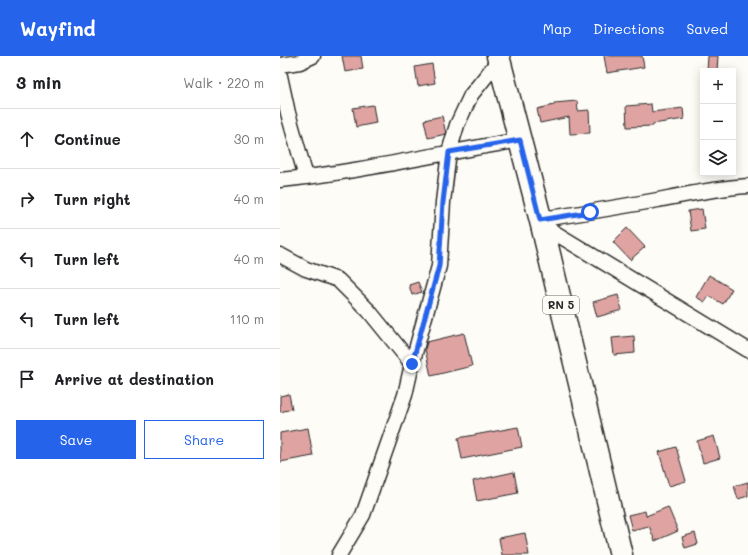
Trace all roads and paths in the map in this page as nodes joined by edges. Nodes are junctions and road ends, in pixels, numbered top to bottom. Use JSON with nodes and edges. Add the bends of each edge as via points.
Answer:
{"nodes":[{"id":1,"x":313,"y":56,"type":"edge"},
{"id":2,"x":499,"y":58,"type":"edge"},
{"id":3,"x":280,"y":66,"type":"edge"},
{"id":4,"x":280,"y":76,"type":"edge"},
{"id":5,"x":520,"y":140,"type":"junction"},
{"id":6,"x":449,"y":152,"type":"junction"},
{"id":7,"x":306,"y":177,"type":"junction"},
{"id":8,"x":280,"y":180,"type":"edge"},
{"id":9,"x":748,"y":186,"type":"edge"},
{"id":10,"x":541,"y":222,"type":"junction"},
{"id":11,"x":280,"y":255,"type":"edge"},
{"id":12,"x":748,"y":350,"type":"edge"},
{"id":13,"x":412,"y":364,"type":"junction"},
{"id":14,"x":339,"y":555,"type":"edge"},
{"id":15,"x":621,"y":555,"type":"edge"}],
"edges":[{"from":1,"to":3,"type":"street"},
{"from":2,"to":5,"type":"main road","number":"RN 5"},
{"from":2,"to":6,"type":"street","via":[[471,95],[457,124]]},
{"from":4,"to":7,"type":"street"},
{"from":5,"to":6,"type":"street"},
{"from":5,"to":10,"type":"main road","number":"RN 5"},
{"from":6,"to":7,"type":"street","via":[[382,166]]},
{"from":6,"to":13,"type":"street","via":[[439,266]]},
{"from":7,"to":8,"type":"street"},
{"from":9,"to":10,"type":"street","via":[[710,190]]},
{"from":10,"to":12,"type":"street"},
{"from":10,"to":15,"type":"main road","number":"RN 5"},
{"from":11,"to":13,"type":"street","via":[[306,269],[338,280],[369,312]]},
{"from":13,"to":14,"type":"street","via":[[406,395],[363,515]]}]}
